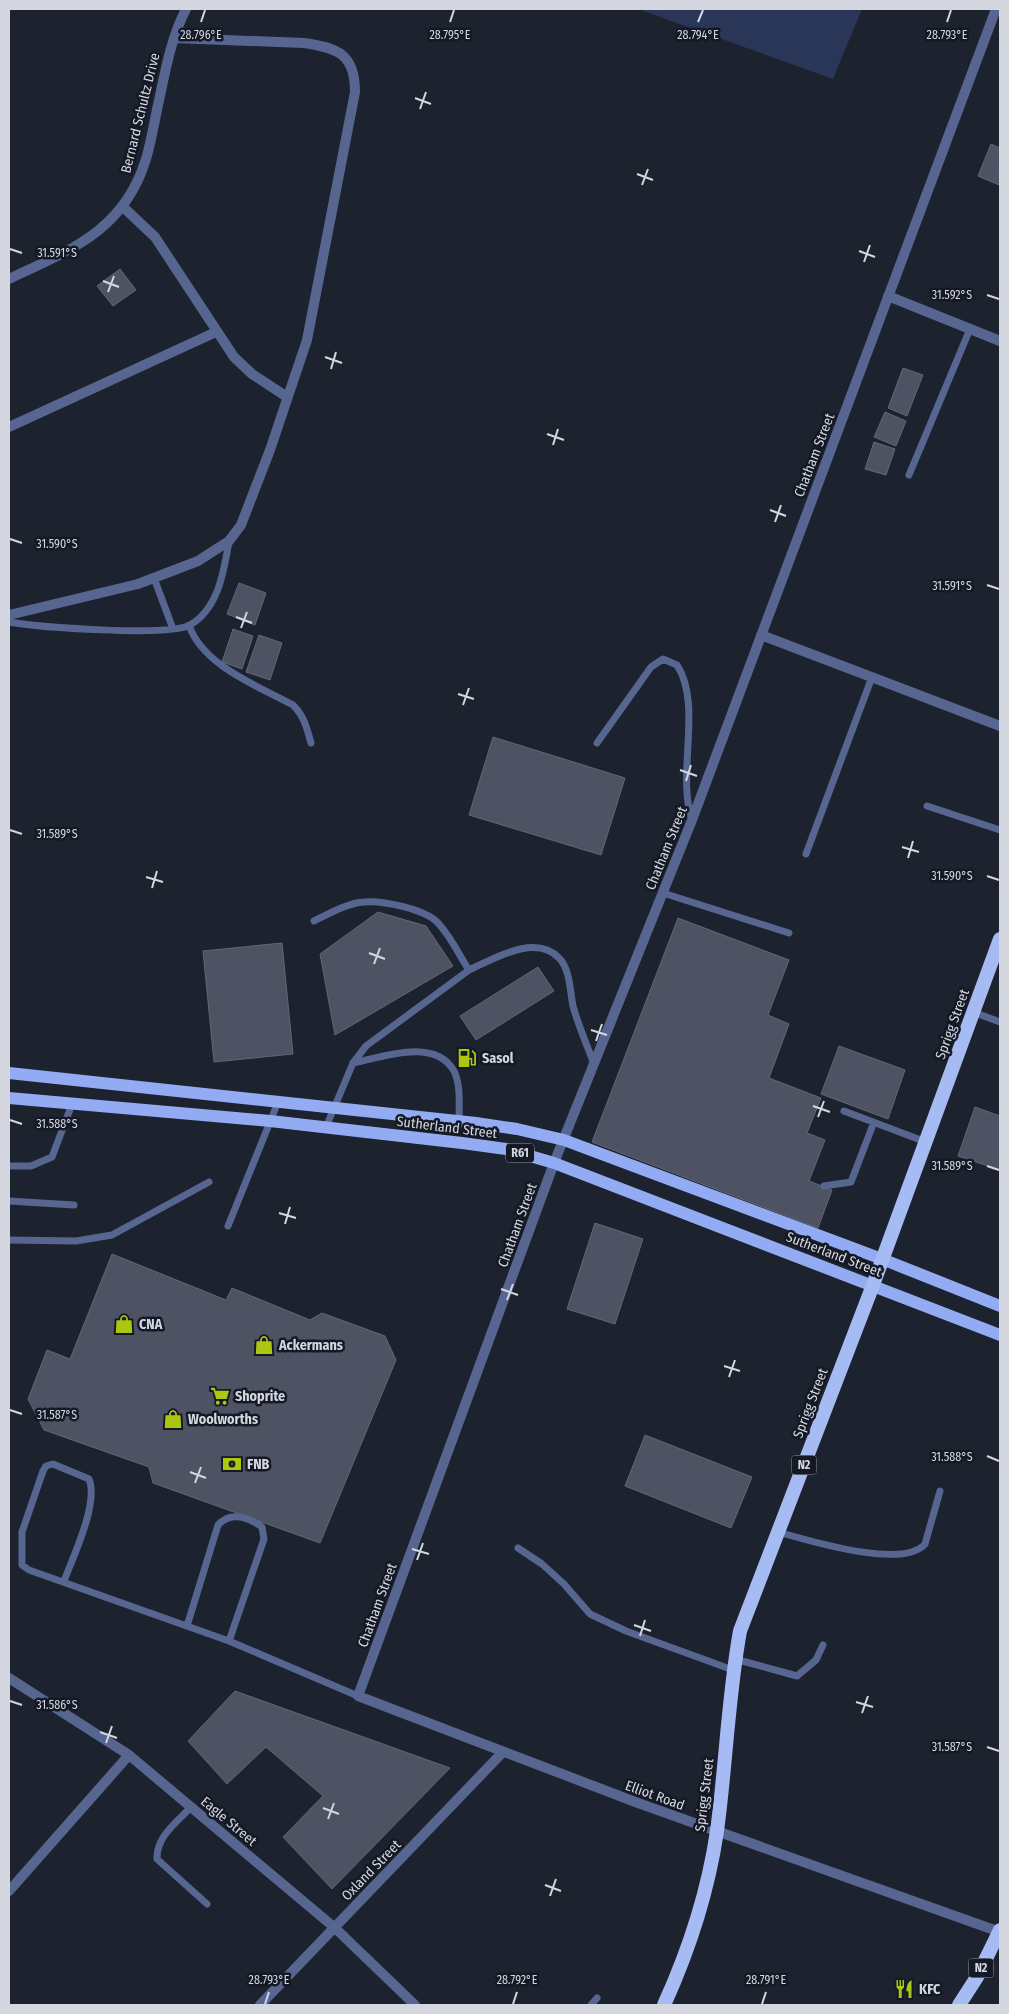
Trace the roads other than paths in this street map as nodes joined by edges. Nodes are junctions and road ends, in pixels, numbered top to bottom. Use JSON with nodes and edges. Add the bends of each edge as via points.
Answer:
{"nodes":[{"id":1,"x":186,"y":9,"type":"edge"},
{"id":2,"x":995,"y":9,"type":"edge"},
{"id":3,"x":1000,"y":11,"type":"edge"},
{"id":4,"x":174,"y":38,"type":"junction"},
{"id":5,"x":122,"y":206,"type":"junction"},
{"id":6,"x":9,"y":280,"type":"edge"},
{"id":7,"x":888,"y":296,"type":"junction"},
{"id":8,"x":970,"y":329,"type":"junction"},
{"id":9,"x":216,"y":332,"type":"junction"},
{"id":10,"x":1000,"y":340,"type":"edge"},
{"id":11,"x":287,"y":397,"type":"junction"},
{"id":12,"x":9,"y":428,"type":"edge"},
{"id":13,"x":910,"y":475,"type":"dead end"},
{"id":14,"x":229,"y":541,"type":"junction"},
{"id":15,"x":154,"y":578,"type":"junction"},
{"id":16,"x":9,"y":615,"type":"edge"},
{"id":17,"x":9,"y":622,"type":"edge"},
{"id":18,"x":189,"y":625,"type":"junction"},
{"id":19,"x":173,"y":629,"type":"junction"},
{"id":20,"x":761,"y":635,"type":"junction"},
{"id":21,"x":872,"y":677,"type":"junction"},
{"id":22,"x":1000,"y":726,"type":"edge"},
{"id":23,"x":311,"y":743,"type":"dead end"},
{"id":24,"x":597,"y":743,"type":"dead end"},
{"id":25,"x":927,"y":806,"type":"dead end"},
{"id":26,"x":692,"y":820,"type":"junction"},
{"id":27,"x":1000,"y":830,"type":"edge"},
{"id":28,"x":806,"y":854,"type":"dead end"},
{"id":29,"x":663,"y":892,"type":"junction"},
{"id":30,"x":314,"y":921,"type":"dead end"},
{"id":31,"x":789,"y":933,"type":"dead end"},
{"id":32,"x":1000,"y":939,"type":"edge"},
{"id":33,"x":470,"y":970,"type":"junction"},
{"id":34,"x":973,"y":1012,"type":"junction"},
{"id":35,"x":1000,"y":1022,"type":"edge"},
{"id":36,"x":353,"y":1063,"type":"junction"},
{"id":37,"x":594,"y":1064,"type":"junction"},
{"id":38,"x":9,"y":1073,"type":"edge"},
{"id":39,"x":9,"y":1098,"type":"edge"},
{"id":40,"x":278,"y":1102,"type":"junction"},
{"id":41,"x":72,"y":1104,"type":"junction"},
{"id":42,"x":333,"y":1108,"type":"junction"},
{"id":43,"x":844,"y":1111,"type":"dead end"},
{"id":44,"x":270,"y":1121,"type":"junction"},
{"id":45,"x":459,"y":1121,"type":"junction"},
{"id":46,"x":874,"y":1122,"type":"junction"},
{"id":47,"x":326,"y":1127,"type":"junction"},
{"id":48,"x":564,"y":1140,"type":"junction"},
{"id":49,"x":926,"y":1142,"type":"junction"},
{"id":50,"x":554,"y":1163,"type":"junction"},
{"id":51,"x":9,"y":1166,"type":"edge"},
{"id":52,"x":209,"y":1182,"type":"dead end"},
{"id":53,"x":824,"y":1186,"type":"dead end"},
{"id":54,"x":9,"y":1201,"type":"edge"},
{"id":55,"x":74,"y":1206,"type":"dead end"},
{"id":56,"x":228,"y":1226,"type":"dead end"},
{"id":57,"x":9,"y":1240,"type":"edge"},
{"id":58,"x":882,"y":1259,"type":"junction"},
{"id":59,"x":873,"y":1285,"type":"junction"},
{"id":60,"x":1000,"y":1306,"type":"edge"},
{"id":61,"x":1000,"y":1335,"type":"edge"},
{"id":62,"x":940,"y":1492,"type":"dead end"},
{"id":63,"x":778,"y":1532,"type":"junction"},
{"id":64,"x":518,"y":1548,"type":"dead end"},
{"id":65,"x":64,"y":1581,"type":"junction"},
{"id":66,"x":186,"y":1626,"type":"junction"},
{"id":67,"x":229,"y":1641,"type":"junction"},
{"id":68,"x":823,"y":1645,"type":"dead end"},
{"id":69,"x":734,"y":1664,"type":"junction"},
{"id":70,"x":9,"y":1678,"type":"edge"},
{"id":71,"x":358,"y":1696,"type":"junction"},
{"id":72,"x":502,"y":1753,"type":"junction"},
{"id":73,"x":130,"y":1755,"type":"junction"},
{"id":74,"x":191,"y":1807,"type":"junction"},
{"id":75,"x":716,"y":1832,"type":"junction"},
{"id":76,"x":9,"y":1891,"type":"edge"},
{"id":77,"x":207,"y":1904,"type":"dead end"},
{"id":78,"x":335,"y":1928,"type":"junction"},
{"id":79,"x":1000,"y":1931,"type":"edge"},
{"id":80,"x":597,"y":1998,"type":"dead end"},
{"id":81,"x":260,"y":2005,"type":"edge"},
{"id":82,"x":415,"y":2005,"type":"edge"},
{"id":83,"x":590,"y":2005,"type":"edge"},
{"id":84,"x":664,"y":2005,"type":"edge"},
{"id":85,"x":959,"y":2005,"type":"edge"}],
"edges":[{"from":1,"to":4,"type":"street","name":"Bernard Schultz Drive"},
{"from":2,"to":3,"type":"street"},
{"from":2,"to":7,"type":"street","name":"Chatham Street"},
{"from":4,"to":5,"type":"street","name":"Bernard Schultz Drive","via":[[146,159],[137,184]]},
{"from":4,"to":11,"type":"street","via":[[326,46],[341,53],[355,73],[355,92],[307,340]]},
{"from":5,"to":6,"type":"street","name":"Bernard Schultz Drive","via":[[103,229],[77,247]]},
{"from":5,"to":9,"type":"street","via":[[155,237]]},
{"from":7,"to":8,"type":"street"},
{"from":7,"to":20,"type":"street","name":"Chatham Street"},
{"from":8,"to":10,"type":"street"},
{"from":8,"to":13,"type":"lane"},
{"from":9,"to":11,"type":"street","via":[[234,357],[252,374]]},
{"from":9,"to":12,"type":"street"},
{"from":11,"to":14,"type":"street","via":[[241,525]]},
{"from":14,"to":15,"type":"street","via":[[198,561]]},
{"from":14,"to":18,"type":"lane","via":[[217,593],[200,617]]},
{"from":15,"to":16,"type":"street"},
{"from":15,"to":19,"type":"lane"},
{"from":17,"to":19,"type":"lane","via":[[80,628]]},
{"from":18,"to":19,"type":"lane"},
{"from":18,"to":23,"type":"lane","via":[[194,639],[213,659],[302,713]]},
{"from":20,"to":21,"type":"street"},
{"from":20,"to":26,"type":"street","name":"Chatham Street"},
{"from":21,"to":22,"type":"street"},
{"from":21,"to":28,"type":"lane"},
{"from":24,"to":26,"type":"lane","via":[[650,667],[663,659],[676,664],[688,690],[687,796]]},
{"from":25,"to":27,"type":"lane"},
{"from":26,"to":29,"type":"street","name":"Chatham Street"},
{"from":29,"to":31,"type":"lane"},
{"from":29,"to":37,"type":"street","name":"Chatham Street"},
{"from":30,"to":33,"type":"lane","via":[[364,902],[403,907],[437,922]]},
{"from":32,"to":34,"type":"highway","name":"Sprigg Street","number":"N2"},
{"from":33,"to":36,"type":"lane","via":[[366,1046]]},
{"from":33,"to":37,"type":"lane","via":[[528,948],[545,949],[559,958],[566,970],[574,1008]]},
{"from":34,"to":35,"type":"lane"},
{"from":34,"to":49,"type":"highway","name":"Sprigg Street","number":"N2"},
{"from":36,"to":42,"type":"lane"},
{"from":36,"to":45,"type":"lane","via":[[420,1052],[440,1058],[454,1072]]},
{"from":37,"to":48,"type":"street","name":"Chatham Street"},
{"from":38,"to":40,"type":"main road","name":"Sutherland Street","number":"R61"},
{"from":39,"to":41,"type":"main road","name":"Sutherland Street","number":"R61"},
{"from":40,"to":42,"type":"main road","name":"Sutherland Street","number":"R61"},
{"from":40,"to":44,"type":"lane"},
{"from":41,"to":44,"type":"main road","name":"Sutherland Street","number":"R61"},
{"from":41,"to":51,"type":"lane","via":[[52,1157],[31,1166]]},
{"from":42,"to":45,"type":"main road","name":"Sutherland Street","number":"R61"},
{"from":42,"to":47,"type":"lane"},
{"from":43,"to":46,"type":"lane"},
{"from":44,"to":47,"type":"main road","name":"Sutherland Street","number":"R61"},
{"from":44,"to":56,"type":"lane"},
{"from":45,"to":48,"type":"main road","name":"Sutherland Street","number":"R61"},
{"from":46,"to":49,"type":"lane"},
{"from":46,"to":53,"type":"lane","via":[[851,1182]]},
{"from":47,"to":50,"type":"main road","name":"Sutherland Street","number":"R61","via":[[506,1149]]},
{"from":48,"to":50,"type":"street","name":"Chatham Street"},
{"from":48,"to":58,"type":"main road","name":"Sutherland Street","number":"R61"},
{"from":49,"to":58,"type":"highway","name":"Sprigg Street","number":"N2"},
{"from":50,"to":59,"type":"main road","name":"Sutherland Street","number":"R61"},
{"from":50,"to":71,"type":"street","name":"Chatham Street"},
{"from":52,"to":57,"type":"lane","via":[[112,1235],[76,1240]]},
{"from":54,"to":55,"type":"lane"},
{"from":58,"to":59,"type":"highway","name":"Sprigg Street","number":"N2"},
{"from":58,"to":60,"type":"main road","name":"Sutherland Street","number":"R61"},
{"from":59,"to":61,"type":"main road","name":"Sutherland Street","number":"R61"},
{"from":59,"to":63,"type":"highway","name":"Sprigg Street","number":"N2"},
{"from":62,"to":63,"type":"lane","via":[[925,1544],[912,1552],[860,1552]]},
{"from":63,"to":69,"type":"highway","name":"Sprigg Street","number":"N2","via":[[740,1631]]},
{"from":64,"to":69,"type":"lane","via":[[548,1569],[590,1614],[626,1631]]},
{"from":65,"to":65,"type":"lane","via":[[29,1570],[22,1565],[21,1558],[22,1532],[46,1466],[53,1464],[88,1479],[92,1490]]},
{"from":65,"to":66,"type":"lane"},
{"from":66,"to":67,"type":"lane"},
{"from":66,"to":67,"type":"lane","via":[[218,1525],[234,1515],[252,1521],[262,1527],[264,1539]]},
{"from":67,"to":71,"type":"lane"},
{"from":68,"to":69,"type":"lane","via":[[816,1660],[797,1676]]},
{"from":69,"to":75,"type":"highway","name":"Sprigg Street","number":"N2"},
{"from":70,"to":73,"type":"street","name":"Eagle Street"},
{"from":71,"to":72,"type":"street","name":"Elliot Road"},
{"from":72,"to":75,"type":"street","name":"Elliot Road"},
{"from":72,"to":78,"type":"street","name":"Oxland Street"},
{"from":73,"to":74,"type":"street","name":"Eagle Street"},
{"from":73,"to":76,"type":"street"},
{"from":74,"to":77,"type":"lane","via":[[161,1839],[156,1850],[157,1859]]},
{"from":74,"to":78,"type":"street","name":"Eagle Street"},
{"from":75,"to":79,"type":"street","name":"Elliot Road"},
{"from":75,"to":84,"type":"highway","name":"Sprigg Street","number":"N2","via":[[696,1925]]},
{"from":78,"to":81,"type":"street","name":"Oxland Street"},
{"from":78,"to":82,"type":"street","name":"Eagle Street"},
{"from":79,"to":85,"type":"highway","number":"N2"},
{"from":80,"to":83,"type":"lane"}]}
